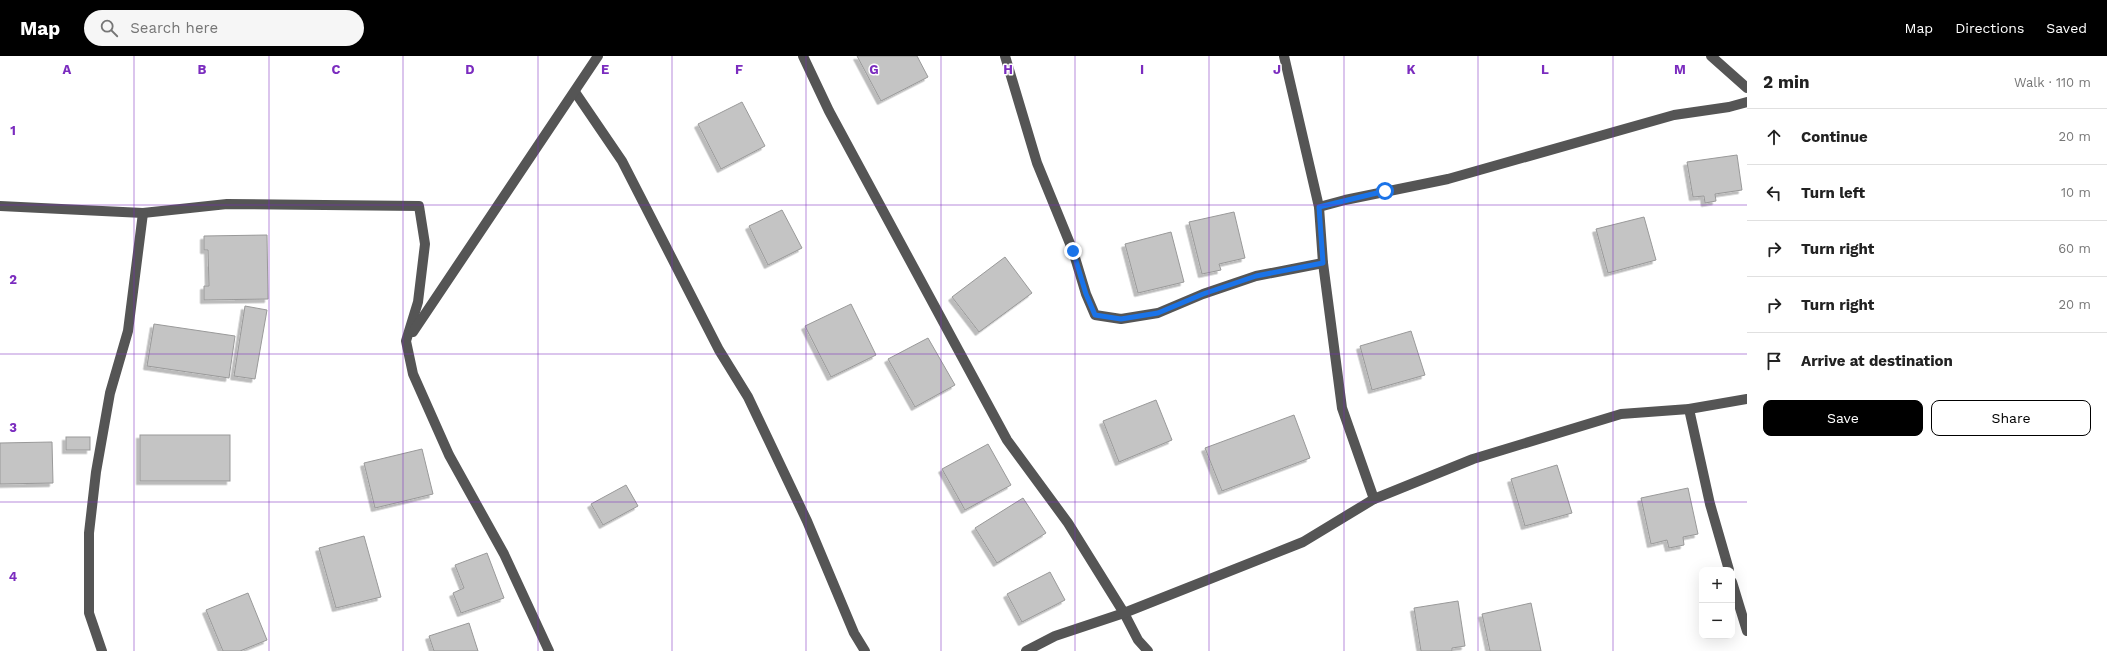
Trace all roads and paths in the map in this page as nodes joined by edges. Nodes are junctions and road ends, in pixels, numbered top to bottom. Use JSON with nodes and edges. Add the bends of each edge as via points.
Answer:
{"nodes":[{"id":1,"x":598,"y":56,"type":"edge"},
{"id":2,"x":1005,"y":56,"type":"edge"},
{"id":3,"x":1284,"y":56,"type":"edge"},
{"id":4,"x":1711,"y":56,"type":"edge"},
{"id":5,"x":805,"y":57,"type":"edge"},
{"id":6,"x":1747,"y":88,"type":"edge"},
{"id":7,"x":575,"y":92,"type":"junction"},
{"id":8,"x":1747,"y":102,"type":"edge"},
{"id":9,"x":0,"y":206,"type":"edge"},
{"id":10,"x":1319,"y":207,"type":"junction"},
{"id":11,"x":143,"y":212,"type":"junction"},
{"id":12,"x":1323,"y":263,"type":"junction"},
{"id":13,"x":406,"y":341,"type":"junction"},
{"id":14,"x":1747,"y":399,"type":"edge"},
{"id":15,"x":1689,"y":409,"type":"junction"},
{"id":16,"x":1374,"y":499,"type":"junction"},
{"id":17,"x":1728,"y":567,"type":"edge"},
{"id":18,"x":1735,"y":592,"type":"edge"},
{"id":19,"x":1124,"y":613,"type":"junction"},
{"id":20,"x":1747,"y":631,"type":"edge"},
{"id":21,"x":102,"y":651,"type":"edge"},
{"id":22,"x":549,"y":651,"type":"edge"},
{"id":23,"x":866,"y":651,"type":"edge"},
{"id":24,"x":1026,"y":651,"type":"edge"},
{"id":25,"x":1148,"y":651,"type":"edge"}],
"edges":[{"from":1,"to":7,"type":"street"},
{"from":2,"to":12,"type":"street","via":[[1037,163],[1073,251],[1095,315],[1121,319],[1158,313],[1256,276]]},
{"from":3,"to":10,"type":"street"},
{"from":4,"to":6,"type":"street"},
{"from":5,"to":19,"type":"street","via":[[850,150],[1007,440],[1068,522]]},
{"from":7,"to":13,"type":"street"},
{"from":7,"to":23,"type":"street","via":[[622,161],[719,350],[748,397],[807,521],[854,633]]},
{"from":8,"to":10,"type":"street","via":[[1674,115],[1448,179]]},
{"from":9,"to":11,"type":"street"},
{"from":10,"to":12,"type":"street"},
{"from":11,"to":13,"type":"street","via":[[227,204],[419,206],[425,244],[418,302]]},
{"from":11,"to":21,"type":"street","via":[[128,331],[110,393],[96,472],[89,533],[89,613]]},
{"from":12,"to":16,"type":"street","via":[[1342,408]]},
{"from":13,"to":22,"type":"street","via":[[413,374],[449,454],[504,554]]},
{"from":14,"to":15,"type":"street"},
{"from":15,"to":16,"type":"street","via":[[1621,414],[1473,460]]},
{"from":15,"to":17,"type":"street","via":[[1710,504]]},
{"from":16,"to":19,"type":"street","via":[[1303,542]]},
{"from":18,"to":20,"type":"street"},
{"from":19,"to":24,"type":"street","via":[[1055,636]]},
{"from":19,"to":25,"type":"street","via":[[1138,640]]}]}
